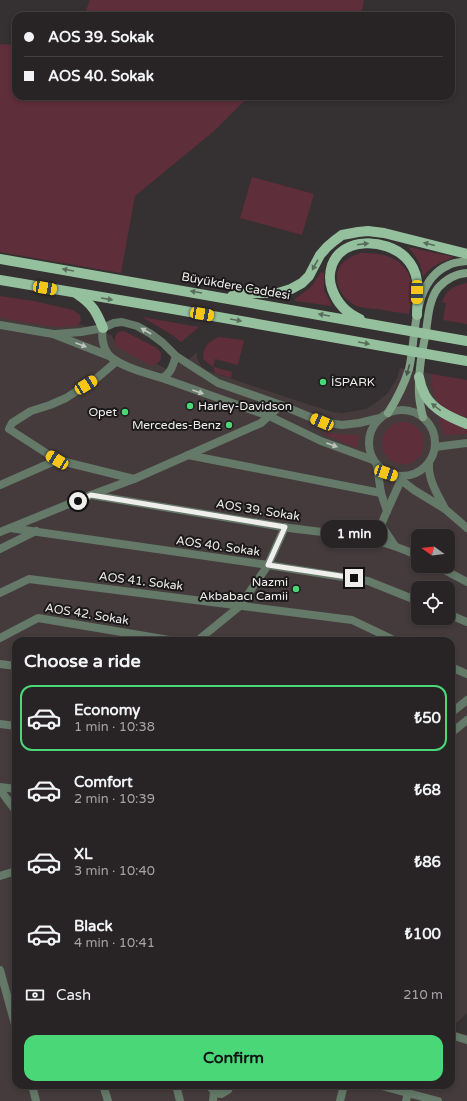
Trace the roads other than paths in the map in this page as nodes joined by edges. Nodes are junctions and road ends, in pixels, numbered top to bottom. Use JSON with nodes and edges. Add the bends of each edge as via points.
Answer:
{"nodes":[{"id":1,"x":467,"y":254,"type":"edge"},
{"id":2,"x":0,"y":258,"type":"edge"},
{"id":3,"x":467,"y":261,"type":"edge"},
{"id":4,"x":467,"y":273,"type":"edge"},
{"id":5,"x":0,"y":280,"type":"edge"},
{"id":6,"x":76,"y":293,"type":"junction"},
{"id":7,"x":226,"y":298,"type":"junction"},
{"id":8,"x":417,"y":315,"type":"junction"},
{"id":9,"x":375,"y":324,"type":"junction"},
{"id":10,"x":0,"y":325,"type":"edge"},
{"id":11,"x":103,"y":328,"type":"junction"},
{"id":12,"x":52,"y":334,"type":"junction"},
{"id":13,"x":467,"y":341,"type":"edge"},
{"id":14,"x":109,"y":356,"type":"junction"},
{"id":15,"x":176,"y":356,"type":"junction"},
{"id":16,"x":117,"y":361,"type":"junction"},
{"id":17,"x":467,"y":361,"type":"edge"},
{"id":18,"x":419,"y":377,"type":"junction"},
{"id":19,"x":162,"y":378,"type":"junction"},
{"id":20,"x":282,"y":405,"type":"junction"},
{"id":21,"x":388,"y":413,"type":"junction"},
{"id":22,"x":268,"y":416,"type":"junction"},
{"id":23,"x":423,"y":417,"type":"junction"},
{"id":24,"x":380,"y":418,"type":"junction"},
{"id":25,"x":467,"y":424,"type":"edge"},
{"id":26,"x":467,"y":443,"type":"edge"},
{"id":27,"x":435,"y":447,"type":"junction"},
{"id":28,"x":188,"y":455,"type":"junction"},
{"id":29,"x":57,"y":460,"type":"junction"},
{"id":30,"x":375,"y":463,"type":"junction"},
{"id":31,"x":429,"y":464,"type":"junction"},
{"id":32,"x":399,"y":478,"type":"junction"},
{"id":33,"x":134,"y":479,"type":"junction"},
{"id":34,"x":0,"y":485,"type":"edge"},
{"id":35,"x":381,"y":493,"type":"junction"},
{"id":36,"x":91,"y":495,"type":"junction"},
{"id":37,"x":445,"y":509,"type":"junction"},
{"id":38,"x":387,"y":511,"type":"junction"},
{"id":39,"x":381,"y":525,"type":"junction"},
{"id":40,"x":285,"y":527,"type":"junction"},
{"id":41,"x":10,"y":528,"type":"junction"},
{"id":42,"x":467,"y":528,"type":"edge"},
{"id":43,"x":0,"y":532,"type":"edge"},
{"id":44,"x":36,"y":532,"type":"junction"},
{"id":45,"x":357,"y":536,"type":"junction"},
{"id":46,"x":395,"y":546,"type":"junction"},
{"id":47,"x":0,"y":549,"type":"edge"},
{"id":48,"x":411,"y":553,"type":"edge"},
{"id":49,"x":268,"y":565,"type":"junction"},
{"id":50,"x":450,"y":573,"type":"edge"},
{"id":51,"x":467,"y":582,"type":"edge"},
{"id":52,"x":0,"y":593,"type":"edge"},
{"id":53,"x":411,"y":598,"type":"edge"},
{"id":54,"x":240,"y":606,"type":"junction"},
{"id":55,"x":455,"y":617,"type":"edge"},
{"id":56,"x":467,"y":622,"type":"edge"},
{"id":57,"x":151,"y":637,"type":"edge"},
{"id":58,"x":202,"y":637,"type":"edge"},
{"id":59,"x":388,"y":637,"type":"edge"},
{"id":60,"x":0,"y":638,"type":"edge"},
{"id":61,"x":0,"y":664,"type":"edge"},
{"id":62,"x":12,"y":666,"type":"edge"},
{"id":63,"x":455,"y":669,"type":"edge"},
{"id":64,"x":467,"y":674,"type":"edge"},
{"id":65,"x":467,"y":700,"type":"edge"},
{"id":66,"x":455,"y":709,"type":"edge"},
{"id":67,"x":467,"y":720,"type":"edge"},
{"id":68,"x":0,"y":724,"type":"edge"},
{"id":69,"x":12,"y":726,"type":"edge"},
{"id":70,"x":455,"y":730,"type":"edge"},
{"id":71,"x":0,"y":787,"type":"edge"},
{"id":72,"x":12,"y":788,"type":"edge"},
{"id":73,"x":0,"y":790,"type":"edge"},
{"id":74,"x":12,"y":806,"type":"edge"},
{"id":75,"x":12,"y":872,"type":"edge"},
{"id":76,"x":0,"y":876,"type":"edge"},
{"id":77,"x":0,"y":970,"type":"edge"},
{"id":78,"x":12,"y":1014,"type":"edge"},
{"id":79,"x":455,"y":1036,"type":"edge"},
{"id":80,"x":467,"y":1040,"type":"edge"},
{"id":81,"x":33,"y":1089,"type":"edge"},
{"id":82,"x":104,"y":1089,"type":"edge"},
{"id":83,"x":177,"y":1089,"type":"edge"},
{"id":84,"x":212,"y":1089,"type":"edge"},
{"id":85,"x":214,"y":1089,"type":"edge"},
{"id":86,"x":229,"y":1089,"type":"edge"},
{"id":87,"x":230,"y":1089,"type":"edge"},
{"id":88,"x":343,"y":1089,"type":"edge"},
{"id":89,"x":388,"y":1089,"type":"edge"},
{"id":90,"x":407,"y":1097,"type":"edge"},
{"id":91,"x":36,"y":1101,"type":"edge"},
{"id":92,"x":108,"y":1101,"type":"edge"},
{"id":93,"x":180,"y":1101,"type":"edge"},
{"id":94,"x":213,"y":1101,"type":"edge"},
{"id":95,"x":226,"y":1101,"type":"edge"},
{"id":96,"x":340,"y":1101,"type":"edge"},
{"id":97,"x":438,"y":1101,"type":"edge"}],
"edges":[{"from":1,"to":7,"type":"main road","one_way":true,"via":[[384,233],[358,232],[342,235],[334,241],[320,255],[309,276],[291,289],[278,293],[248,293]]},
{"from":7,"to":2,"type":"main road","name":"Büyükdere Caddesi","one_way":true},
{"from":3,"to":8,"type":"street","via":[[448,265],[433,276],[425,287]]},
{"from":4,"to":18,"type":"street","via":[[456,274],[447,280],[433,297]]},
{"from":5,"to":6,"type":"main road"},
{"from":6,"to":11,"type":"main road","via":[[96,312]]},
{"from":6,"to":17,"type":"main road","one_way":true},
{"from":9,"to":7,"type":"main road","name":"Büyükdere Caddesi","one_way":true},
{"from":9,"to":8,"type":"main road","one_way":true,"via":[[358,319],[346,310],[335,298],[330,283],[333,262],[342,250],[350,246],[373,243],[392,248],[406,258],[417,281]]},
{"from":8,"to":21,"type":"street","one_way":true,"via":[[409,368],[402,388]]},
{"from":9,"to":13,"type":"main road","name":"Büyükdere Caddesi"},
{"from":10,"to":12,"type":"street"},
{"from":11,"to":12,"type":"street"},
{"from":11,"to":14,"type":"street","via":[[103,343]]},
{"from":15,"to":11,"type":"street","one_way":true,"via":[[163,343],[137,326],[122,322]]},
{"from":12,"to":14,"type":"street","one_way":true},
{"from":14,"to":16,"type":"street"},
{"from":15,"to":19,"type":"street","via":[[167,376]]},
{"from":15,"to":20,"type":"street","via":[[218,383]]},
{"from":16,"to":19,"type":"street"},
{"from":16,"to":29,"type":"street","via":[[97,378],[66,398],[31,411],[12,423],[9,429]]},
{"from":18,"to":23,"type":"street","via":[[418,394]]},
{"from":25,"to":18,"type":"main road","one_way":true,"via":[[452,418],[432,404],[422,390]]},
{"from":19,"to":22,"type":"street","one_way":true},
{"from":20,"to":22,"type":"street"},
{"from":20,"to":24,"type":"street","via":[[322,422],[342,425],[359,424]]},
{"from":21,"to":23,"type":"street","via":[[406,410]]},
{"from":21,"to":24,"type":"street"},
{"from":22,"to":28,"type":"street","via":[[261,423]]},
{"from":22,"to":30,"type":"street","one_way":true,"via":[[321,442]]},
{"from":23,"to":27,"type":"street","via":[[433,430]]},
{"from":24,"to":30,"type":"street","via":[[370,433],[370,451]]},
{"from":26,"to":27,"type":"street"},
{"from":27,"to":31,"type":"street"},
{"from":28,"to":33,"type":"street"},
{"from":28,"to":35,"type":"street"},
{"from":29,"to":33,"type":"street"},
{"from":29,"to":34,"type":"street"},
{"from":30,"to":32,"type":"street","via":[[386,473]]},
{"from":30,"to":35,"type":"street"},
{"from":31,"to":32,"type":"street","via":[[414,474]]},
{"from":31,"to":37,"type":"street","via":[[428,472]]},
{"from":32,"to":37,"type":"street"},
{"from":32,"to":38,"type":"street"},
{"from":33,"to":36,"type":"street"},
{"from":35,"to":38,"type":"street"},
{"from":36,"to":40,"type":"street","name":"AOS 39. Sokak"},
{"from":36,"to":41,"type":"street"},
{"from":37,"to":42,"type":"street"},
{"from":38,"to":39,"type":"street"},
{"from":39,"to":45,"type":"street"},
{"from":39,"to":46,"type":"street"},
{"from":40,"to":45,"type":"street","name":"AOS 39. Sokak"},
{"from":40,"to":49,"type":"street"},
{"from":41,"to":43,"type":"street"},
{"from":41,"to":44,"type":"street","name":"AOS 40. Sokak"},
{"from":44,"to":47,"type":"street"},
{"from":44,"to":49,"type":"street","name":"AOS 40. Sokak"},
{"from":45,"to":46,"type":"street","name":"AOS 39. Sokak"},
{"from":46,"to":48,"type":"street","name":"AOS 39. Sokak"},
{"from":49,"to":53,"type":"street","name":"AOS 40. Sokak","via":[[368,581]]},
{"from":49,"to":54,"type":"street"},
{"from":50,"to":51,"type":"street"},
{"from":52,"to":54,"type":"street","name":"AOS 41. Sokak","via":[[29,579]]},
{"from":54,"to":58,"type":"street"},
{"from":54,"to":59,"type":"street","name":"AOS 41. Sokak","via":[[352,620]]},
{"from":55,"to":56,"type":"street"},
{"from":57,"to":60,"type":"street","name":"AOS 42. Sokak","via":[[38,618]]},
{"from":61,"to":62,"type":"street"},
{"from":63,"to":64,"type":"street"},
{"from":65,"to":66,"type":"street"},
{"from":67,"to":70,"type":"street"},
{"from":68,"to":69,"type":"street"},
{"from":71,"to":72,"type":"street"},
{"from":73,"to":74,"type":"street"},
{"from":75,"to":76,"type":"street"},
{"from":77,"to":78,"type":"street"},
{"from":79,"to":80,"type":"street"},
{"from":81,"to":91,"type":"street"},
{"from":82,"to":92,"type":"street"},
{"from":83,"to":93,"type":"street"},
{"from":84,"to":94,"type":"street"},
{"from":85,"to":86,"type":"street","via":[[222,1094]]},
{"from":87,"to":95,"type":"street"},
{"from":88,"to":96,"type":"street"},
{"from":89,"to":90,"type":"street"},
{"from":90,"to":97,"type":"street"}]}
